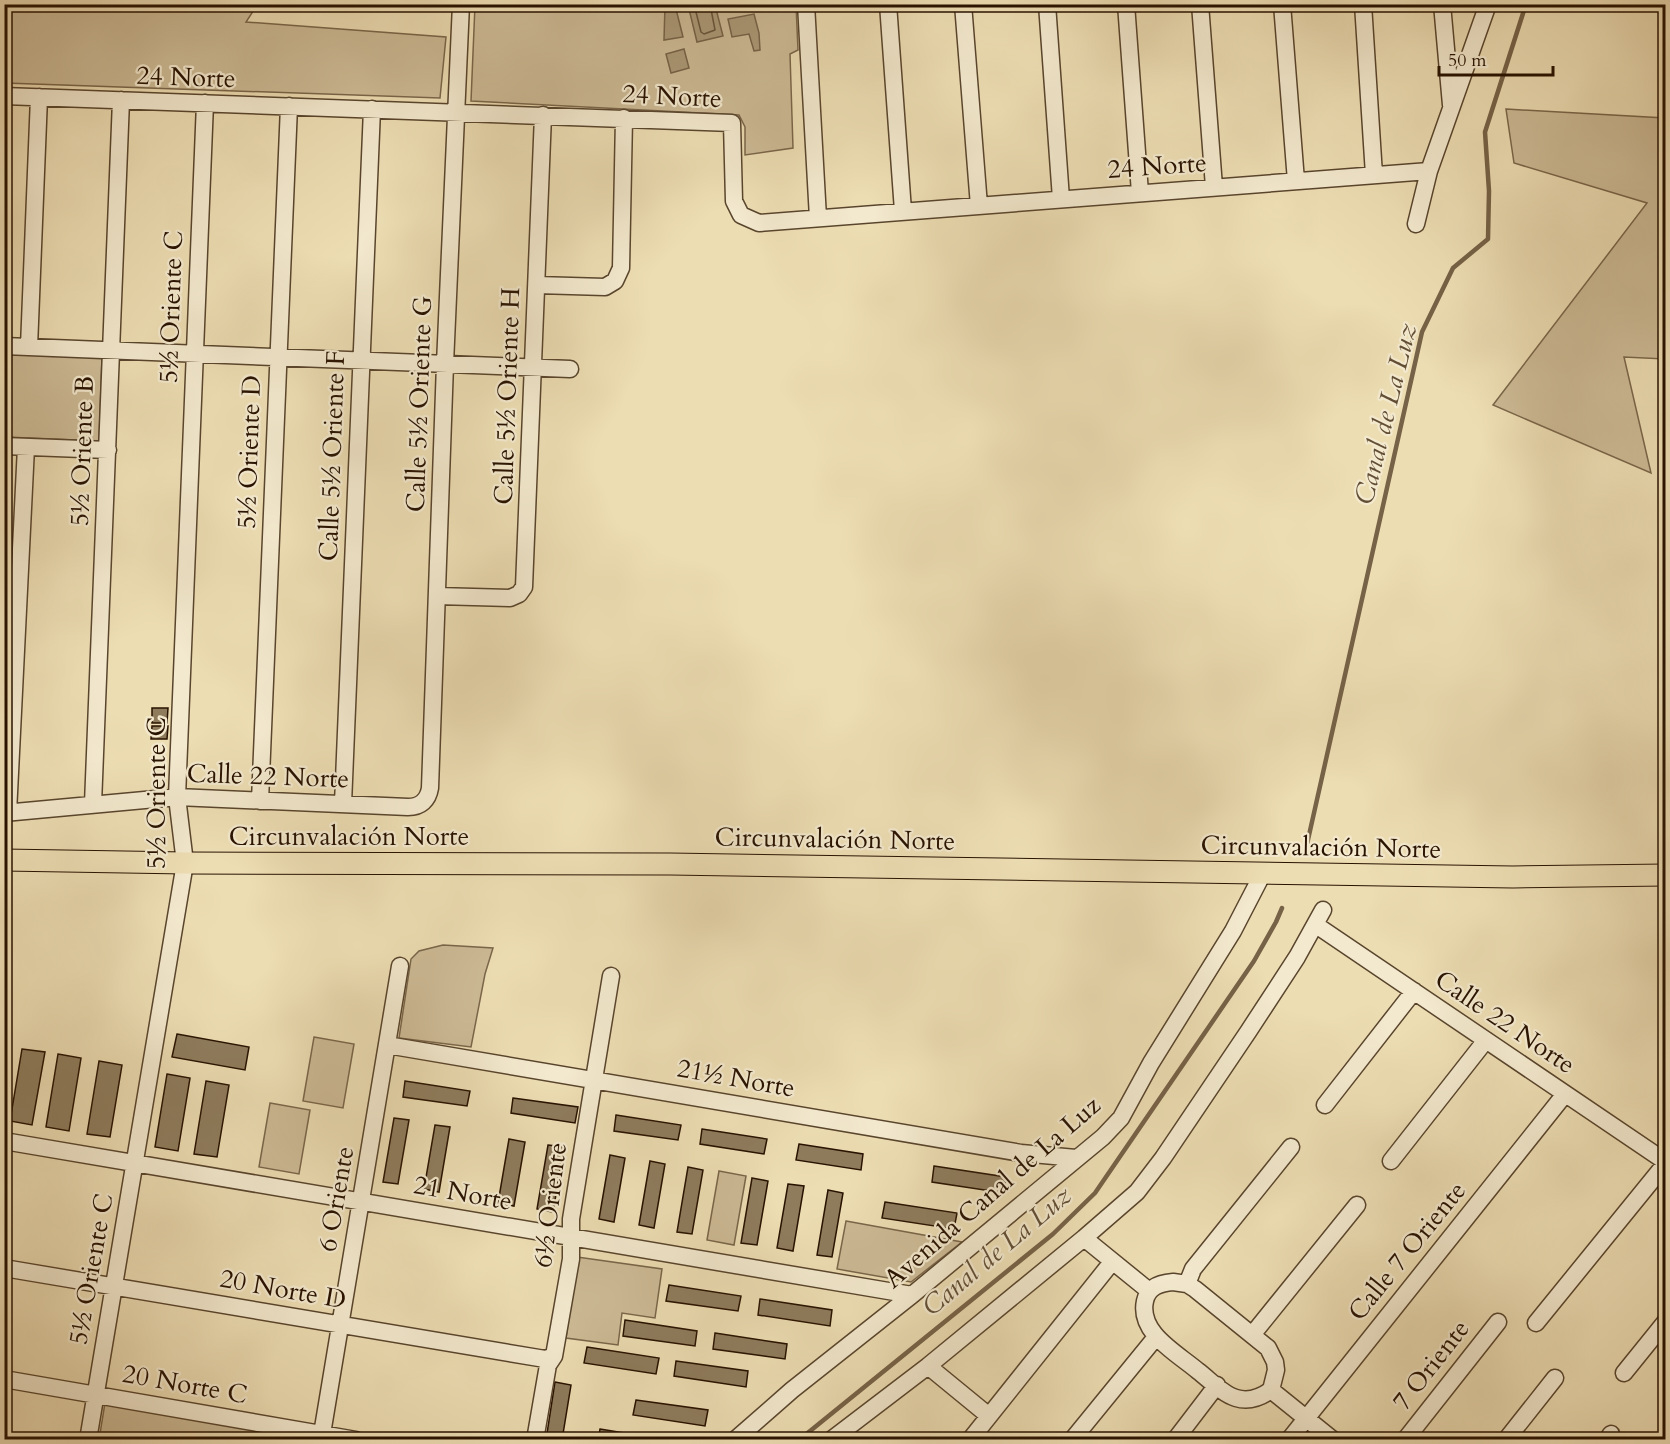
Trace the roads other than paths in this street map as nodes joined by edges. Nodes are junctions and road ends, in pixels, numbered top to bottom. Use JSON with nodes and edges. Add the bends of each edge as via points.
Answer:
{"nodes":[{"id":1,"x":461,"y":4,"type":"edge"},
{"id":2,"x":806,"y":4,"type":"edge"},
{"id":3,"x":888,"y":4,"type":"edge"},
{"id":4,"x":963,"y":4,"type":"edge"},
{"id":5,"x":1047,"y":4,"type":"edge"},
{"id":6,"x":1126,"y":4,"type":"edge"},
{"id":7,"x":1200,"y":4,"type":"edge"},
{"id":8,"x":1282,"y":4,"type":"edge"},
{"id":9,"x":1363,"y":4,"type":"edge"},
{"id":10,"x":1442,"y":4,"type":"edge"},
{"id":11,"x":1488,"y":4,"type":"edge"},
{"id":12,"x":4,"y":96,"type":"edge"},
{"id":13,"x":39,"y":97,"type":"junction"},
{"id":14,"x":122,"y":100,"type":"junction"},
{"id":15,"x":205,"y":103,"type":"junction"},
{"id":16,"x":289,"y":106,"type":"junction"},
{"id":17,"x":372,"y":109,"type":"junction"},
{"id":18,"x":456,"y":112,"type":"junction"},
{"id":19,"x":1451,"y":112,"type":"junction"},
{"id":20,"x":543,"y":116,"type":"junction"},
{"id":21,"x":624,"y":118,"type":"junction"},
{"id":22,"x":1429,"y":171,"type":"junction"},
{"id":23,"x":1374,"y":175,"type":"junction"},
{"id":24,"x":1296,"y":181,"type":"junction"},
{"id":25,"x":1214,"y":188,"type":"junction"},
{"id":26,"x":1140,"y":193,"type":"junction"},
{"id":27,"x":1061,"y":199,"type":"junction"},
{"id":28,"x":979,"y":206,"type":"junction"},
{"id":29,"x":903,"y":211,"type":"junction"},
{"id":30,"x":818,"y":218,"type":"junction"},
{"id":31,"x":1416,"y":224,"type":"dead end"},
{"id":32,"x":537,"y":285,"type":"junction"},
{"id":33,"x":4,"y":346,"type":"edge"},
{"id":34,"x":29,"y":347,"type":"junction"},
{"id":35,"x":111,"y":350,"type":"junction"},
{"id":36,"x":195,"y":354,"type":"junction"},
{"id":37,"x":278,"y":357,"type":"junction"},
{"id":38,"x":361,"y":361,"type":"junction"},
{"id":39,"x":445,"y":364,"type":"junction"},
{"id":40,"x":534,"y":368,"type":"junction"},
{"id":41,"x":570,"y":369,"type":"dead end"},
{"id":42,"x":4,"y":446,"type":"edge"},
{"id":43,"x":26,"y":447,"type":"junction"},
{"id":44,"x":108,"y":450,"type":"junction"},
{"id":45,"x":437,"y":596,"type":"junction"},
{"id":46,"x":177,"y":797,"type":"junction"},
{"id":47,"x":260,"y":801,"type":"junction"},
{"id":48,"x":422,"y":803,"type":"joint"},
{"id":49,"x":93,"y":804,"type":"junction"},
{"id":50,"x":343,"y":804,"type":"junction"},
{"id":51,"x":6,"y":813,"type":"edge"},
{"id":52,"x":4,"y":860,"type":"edge"},
{"id":53,"x":185,"y":863,"type":"junction"},
{"id":54,"x":1263,"y":873,"type":"junction"},
{"id":55,"x":1665,"y":875,"type":"edge"},
{"id":56,"x":400,"y":966,"type":"dead end"},
{"id":57,"x":611,"y":976,"type":"dead end"},
{"id":58,"x":1414,"y":992,"type":"junction"},
{"id":59,"x":1486,"y":1040,"type":"junction"},
{"id":60,"x":387,"y":1045,"type":"junction"},
{"id":61,"x":594,"y":1080,"type":"junction"},
{"id":62,"x":1565,"y":1094,"type":"junction"},
{"id":63,"x":1325,"y":1105,"type":"dead end"},
{"id":64,"x":4,"y":1142,"type":"edge"},
{"id":65,"x":1291,"y":1147,"type":"dead end"},
{"id":66,"x":1076,"y":1158,"type":"junction"},
{"id":67,"x":1391,"y":1161,"type":"dead end"},
{"id":68,"x":135,"y":1163,"type":"junction"},
{"id":69,"x":1665,"y":1163,"type":"edge"},
{"id":70,"x":361,"y":1202,"type":"junction"},
{"id":71,"x":1357,"y":1205,"type":"dead end"},
{"id":72,"x":571,"y":1237,"type":"junction"},
{"id":73,"x":1084,"y":1238,"type":"junction"},
{"id":74,"x":1112,"y":1262,"type":"junction"},
{"id":75,"x":4,"y":1268,"type":"edge"},
{"id":76,"x":1187,"y":1284,"type":"junction"},
{"id":77,"x":114,"y":1287,"type":"junction"},
{"id":78,"x":1148,"y":1290,"type":"junction"},
{"id":79,"x":912,"y":1295,"type":"junction"},
{"id":80,"x":1665,"y":1321,"type":"edge"},
{"id":81,"x":1497,"y":1322,"type":"dead end"},
{"id":82,"x":1536,"y":1323,"type":"dead end"},
{"id":83,"x":340,"y":1325,"type":"junction"},
{"id":84,"x":1252,"y":1335,"type":"junction"},
{"id":85,"x":1156,"y":1337,"type":"junction"},
{"id":86,"x":554,"y":1356,"type":"junction"},
{"id":87,"x":928,"y":1365,"type":"junction"},
{"id":88,"x":1624,"y":1373,"type":"dead end"},
{"id":89,"x":1555,"y":1378,"type":"dead end"},
{"id":90,"x":4,"y":1379,"type":"edge"},
{"id":91,"x":1217,"y":1385,"type":"junction"},
{"id":92,"x":1271,"y":1390,"type":"junction"},
{"id":93,"x":96,"y":1395,"type":"junction"},
{"id":94,"x":989,"y":1416,"type":"junction"},
{"id":95,"x":1306,"y":1418,"type":"junction"},
{"id":96,"x":322,"y":1437,"type":"edge"},
{"id":97,"x":88,"y":1440,"type":"edge"},
{"id":98,"x":356,"y":1440,"type":"edge"},
{"id":99,"x":535,"y":1440,"type":"edge"},
{"id":100,"x":735,"y":1440,"type":"edge"},
{"id":101,"x":831,"y":1440,"type":"edge"},
{"id":102,"x":970,"y":1440,"type":"edge"},
{"id":103,"x":1072,"y":1440,"type":"edge"},
{"id":104,"x":1175,"y":1440,"type":"edge"},
{"id":105,"x":1289,"y":1440,"type":"edge"},
{"id":106,"x":1333,"y":1440,"type":"edge"},
{"id":107,"x":1405,"y":1440,"type":"edge"},
{"id":108,"x":1506,"y":1440,"type":"edge"}],
"edges":[{"from":1,"to":18,"type":"street","name":"Calle 5½ Oriente G"},
{"from":2,"to":30,"type":"street"},
{"from":3,"to":29,"type":"street"},
{"from":4,"to":28,"type":"street"},
{"from":5,"to":27,"type":"street"},
{"from":6,"to":26,"type":"street"},
{"from":7,"to":25,"type":"street"},
{"from":8,"to":24,"type":"street"},
{"from":9,"to":23,"type":"street"},
{"from":10,"to":19,"type":"street"},
{"from":11,"to":19,"type":"street"},
{"from":12,"to":13,"type":"street","name":"24 Norte"},
{"from":13,"to":14,"type":"street","name":"24 Norte"},
{"from":13,"to":34,"type":"street"},
{"from":14,"to":15,"type":"street","name":"24 Norte"},
{"from":14,"to":35,"type":"street","name":"5½ Oriente B"},
{"from":15,"to":16,"type":"street","name":"24 Norte"},
{"from":15,"to":36,"type":"street","name":"5½ Oriente C"},
{"from":16,"to":17,"type":"street","name":"24 Norte"},
{"from":16,"to":37,"type":"street","name":"5½ Oriente D"},
{"from":17,"to":18,"type":"street","name":"24 Norte"},
{"from":17,"to":38,"type":"street","name":"Calle 5½ Oriente F"},
{"from":18,"to":20,"type":"street","name":"24 Norte"},
{"from":18,"to":39,"type":"street","name":"Calle 5½ Oriente G"},
{"from":19,"to":22,"type":"street"},
{"from":20,"to":21,"type":"street","name":"24 Norte"},
{"from":20,"to":32,"type":"street","name":"Calle 5½ Oriente H"},
{"from":21,"to":30,"type":"street","name":"24 Norte","via":[[732,123],[734,201],[741,215],[759,223]]},
{"from":21,"to":32,"type":"street","via":[[618,278],[605,287]]},
{"from":22,"to":23,"type":"street","name":"24 Norte"},
{"from":22,"to":31,"type":"street"},
{"from":23,"to":24,"type":"street","name":"24 Norte"},
{"from":24,"to":25,"type":"street","name":"24 Norte"},
{"from":25,"to":26,"type":"street","name":"24 Norte"},
{"from":26,"to":27,"type":"street","name":"24 Norte"},
{"from":27,"to":28,"type":"street","name":"24 Norte"},
{"from":28,"to":29,"type":"street","name":"24 Norte"},
{"from":29,"to":30,"type":"street","name":"24 Norte"},
{"from":32,"to":40,"type":"street","name":"Calle 5½ Oriente H"},
{"from":33,"to":34,"type":"street"},
{"from":34,"to":35,"type":"street"},
{"from":35,"to":36,"type":"street"},
{"from":35,"to":44,"type":"street","name":"5½ Oriente B"},
{"from":36,"to":37,"type":"street"},
{"from":36,"to":46,"type":"street","name":"5½ Oriente C"},
{"from":37,"to":38,"type":"street"},
{"from":37,"to":47,"type":"street","name":"5½ Oriente D"},
{"from":38,"to":39,"type":"street"},
{"from":38,"to":50,"type":"street","name":"Calle 5½ Oriente F"},
{"from":39,"to":40,"type":"street"},
{"from":39,"to":45,"type":"street","name":"Calle 5½ Oriente G"},
{"from":40,"to":41,"type":"street"},
{"from":40,"to":45,"type":"street","name":"Calle 5½ Oriente H","via":[[524,587],[510,598]]},
{"from":42,"to":43,"type":"street"},
{"from":43,"to":44,"type":"street"},
{"from":43,"to":51,"type":"street"},
{"from":44,"to":49,"type":"street","name":"5½ Oriente B"},
{"from":45,"to":48,"type":"street","name":"Calle 5½ Oriente G","via":[[430,789]]},
{"from":46,"to":47,"type":"street","name":"Calle 22 Norte"},
{"from":46,"to":49,"type":"street","name":"Calle 22 Norte"},
{"from":46,"to":53,"type":"street","name":"5½ Oriente C"},
{"from":47,"to":50,"type":"street","name":"Calle 22 Norte"},
{"from":48,"to":50,"type":"street","name":"Calle 22 Norte","via":[[408,807]]},
{"from":49,"to":51,"type":"street","name":"Calle 22 Norte"},
{"from":52,"to":53,"type":"main road","name":"Circunvalación Norte"},
{"from":53,"to":54,"type":"main road","name":"Circunvalación Norte","via":[[670,864]]},
{"from":53,"to":68,"type":"street","name":"5½ Oriente C"},
{"from":54,"to":55,"type":"main road","name":"Circunvalación Norte"},
{"from":54,"to":66,"type":"street","name":"Avenida Canal de La Luz","via":[[1233,931],[1121,1118]]},
{"from":56,"to":60,"type":"street","name":"6 Oriente"},
{"from":57,"to":61,"type":"street","name":"6½ Oriente"},
{"from":58,"to":59,"type":"street","name":"Calle 22 Norte"},
{"from":58,"to":63,"type":"street"},
{"from":58,"to":73,"type":"street","name":"Calle 22 Norte","via":[[1320,917],[1270,999],[1151,1175]]},
{"from":59,"to":62,"type":"street","name":"Calle 22 Norte"},
{"from":59,"to":67,"type":"street"},
{"from":60,"to":61,"type":"street","name":"21½ Norte"},
{"from":60,"to":70,"type":"street","name":"6 Oriente"},
{"from":61,"to":66,"type":"street","name":"21½ Norte","via":[[1021,1153]]},
{"from":61,"to":72,"type":"street","name":"6½ Oriente"},
{"from":62,"to":69,"type":"street","name":"Calle 22 Norte"},
{"from":62,"to":95,"type":"street","name":"Calle 7 Oriente"},
{"from":64,"to":68,"type":"street","name":"21 Norte"},
{"from":65,"to":76,"type":"street","via":[[1193,1269]]},
{"from":66,"to":79,"type":"street","name":"Avenida Canal de La Luz"},
{"from":68,"to":70,"type":"street","name":"21 Norte"},
{"from":68,"to":77,"type":"street","name":"5½ Oriente C"},
{"from":69,"to":82,"type":"street"},
{"from":70,"to":72,"type":"street","name":"21 Norte"},
{"from":70,"to":83,"type":"street","name":"6 Oriente"},
{"from":71,"to":84,"type":"street"},
{"from":72,"to":79,"type":"street","name":"21 Norte"},
{"from":72,"to":86,"type":"street","name":"6½ Oriente"},
{"from":73,"to":74,"type":"street"},
{"from":73,"to":87,"type":"street"},
{"from":74,"to":78,"type":"street"},
{"from":74,"to":94,"type":"street"},
{"from":75,"to":77,"type":"street","name":"20 Norte D"},
{"from":76,"to":78,"type":"street","via":[[1167,1283]]},
{"from":76,"to":84,"type":"street"},
{"from":77,"to":83,"type":"street","name":"20 Norte D"},
{"from":77,"to":93,"type":"street","name":"5½ Oriente C"},
{"from":78,"to":85,"type":"street","via":[[1144,1315]]},
{"from":79,"to":100,"type":"street","name":"Avenida Canal de La Luz"},
{"from":80,"to":88,"type":"street"},
{"from":81,"to":107,"type":"street","name":"7 Oriente"},
{"from":83,"to":86,"type":"street","name":"20 Norte D","via":[[545,1359]]},
{"from":83,"to":96,"type":"street","name":"6 Oriente"},
{"from":84,"to":92,"type":"street","via":[[1268,1347],[1275,1362],[1276,1377]]},
{"from":85,"to":91,"type":"street"},
{"from":85,"to":103,"type":"street"},
{"from":86,"to":99,"type":"street","name":"6½ Oriente","via":[[548,1365]]},
{"from":87,"to":94,"type":"street"},
{"from":87,"to":101,"type":"street"},
{"from":89,"to":108,"type":"street"},
{"from":90,"to":93,"type":"street","name":"20 Norte C"},
{"from":91,"to":92,"type":"street","via":[[1230,1396],[1243,1400],[1258,1398]]},
{"from":91,"to":104,"type":"street"},
{"from":92,"to":95,"type":"street"},
{"from":93,"to":96,"type":"street","name":"20 Norte C"},
{"from":93,"to":97,"type":"street","name":"5½ Oriente C"},
{"from":94,"to":102,"type":"street"},
{"from":95,"to":105,"type":"street","name":"Calle 7 Oriente"},
{"from":95,"to":106,"type":"street"},
{"from":96,"to":98,"type":"street","name":"20 Norte C"}]}
